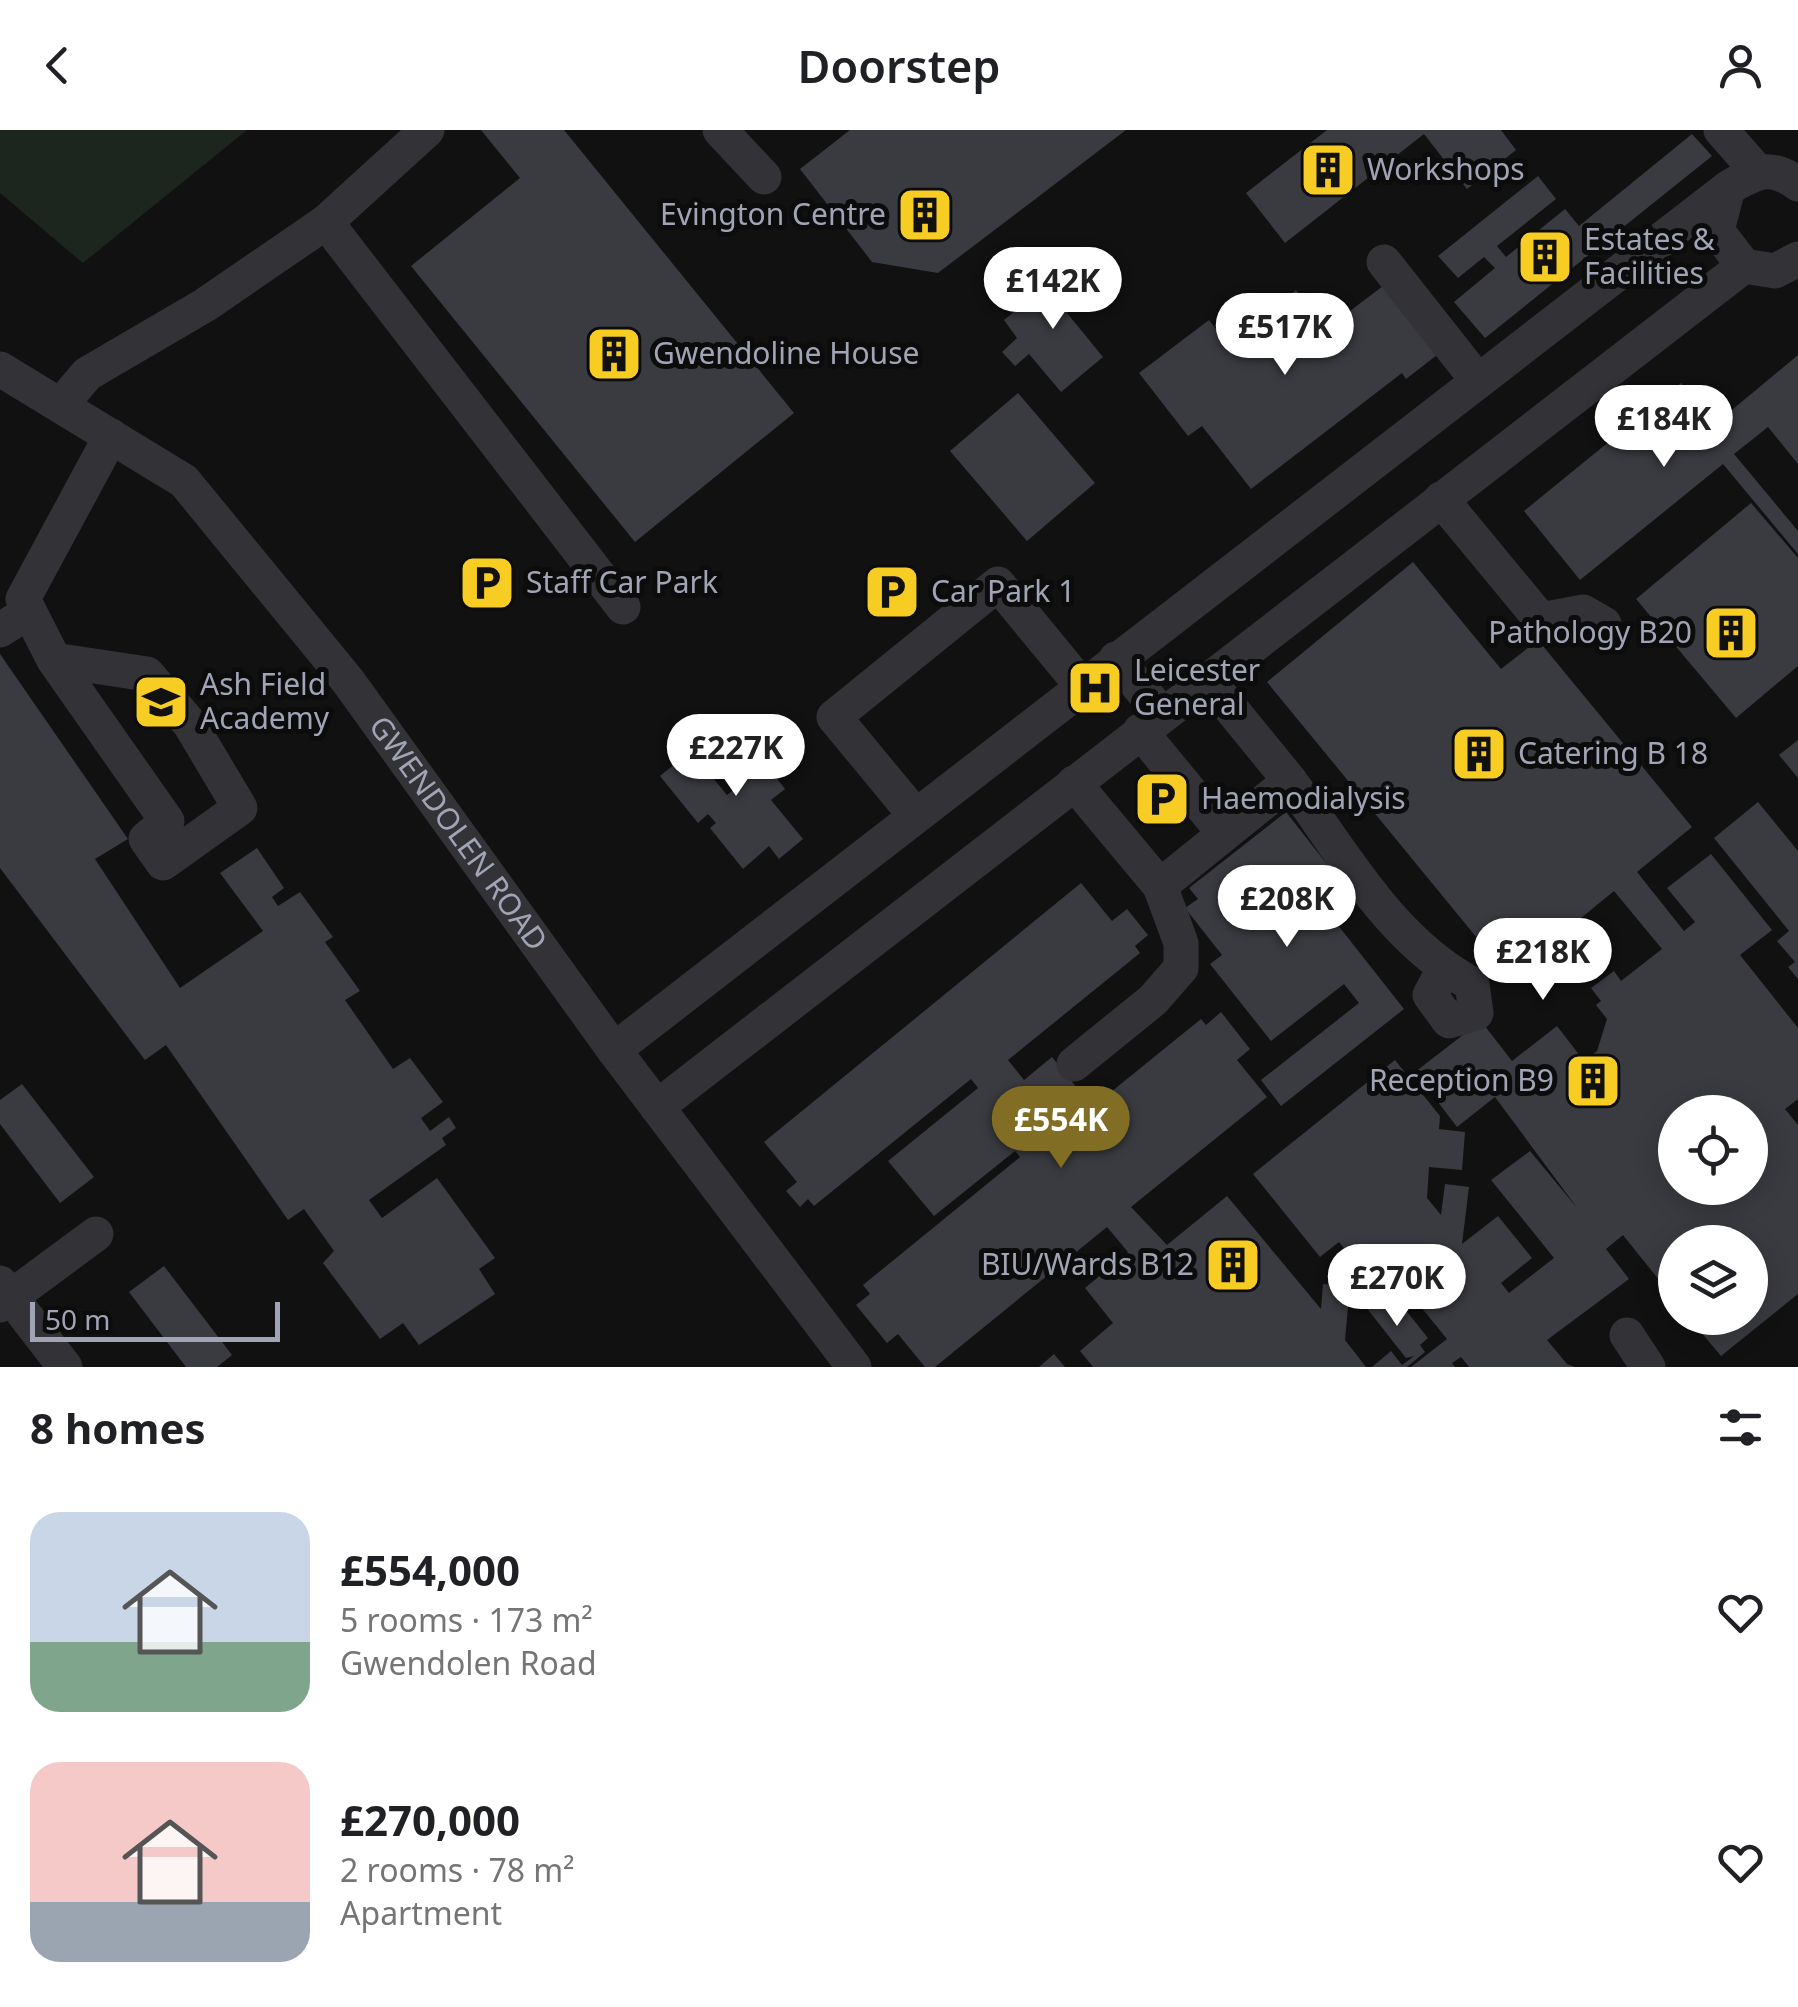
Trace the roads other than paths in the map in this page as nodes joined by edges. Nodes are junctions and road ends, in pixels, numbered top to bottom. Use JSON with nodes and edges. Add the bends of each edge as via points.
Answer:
{"nodes":[{"id":1,"x":427,"y":130,"type":"edge"},
{"id":2,"x":720,"y":130,"type":"edge"},
{"id":3,"x":1721,"y":130,"type":"edge"},
{"id":4,"x":764,"y":176,"type":"dead end"},
{"id":5,"x":1743,"y":180,"type":"junction"},
{"id":6,"x":1798,"y":184,"type":"edge"},
{"id":7,"x":326,"y":222,"type":"junction"},
{"id":8,"x":1798,"y":259,"type":"edge"},
{"id":9,"x":1384,"y":262,"type":"dead end"},
{"id":10,"x":1744,"y":266,"type":"junction"},
{"id":11,"x":0,"y":369,"type":"edge"},
{"id":12,"x":1478,"y":381,"type":"junction"},
{"id":13,"x":60,"y":405,"type":"junction"},
{"id":14,"x":111,"y":436,"type":"junction"},
{"id":15,"x":1441,"y":499,"type":"junction"},
{"id":16,"x":622,"y":607,"type":"dead end"},
{"id":17,"x":15,"y":621,"type":"edge"},
{"id":18,"x":1604,"y":624,"type":"dead end"},
{"id":19,"x":1116,"y":659,"type":"junction"},
{"id":20,"x":54,"y":660,"type":"junction"},
{"id":21,"x":1206,"y":680,"type":"junction"},
{"id":22,"x":1082,"y":686,"type":"junction"},
{"id":23,"x":1151,"y":723,"type":"junction"},
{"id":24,"x":1290,"y":781,"type":"junction"},
{"id":25,"x":1074,"y":782,"type":"junction"},
{"id":26,"x":915,"y":815,"type":"junction"},
{"id":27,"x":1224,"y":833,"type":"junction"},
{"id":28,"x":1160,"y":886,"type":"junction"},
{"id":29,"x":1444,"y":970,"type":"dead end"},
{"id":30,"x":614,"y":1050,"type":"junction"},
{"id":31,"x":1074,"y":1064,"type":"dead end"},
{"id":32,"x":658,"y":1106,"type":"junction"},
{"id":33,"x":96,"y":1234,"type":"dead end"},
{"id":34,"x":3,"y":1295,"type":"edge"},
{"id":35,"x":1627,"y":1335,"type":"dead end"},
{"id":36,"x":64,"y":1367,"type":"edge"},
{"id":37,"x":854,"y":1367,"type":"edge"},
{"id":38,"x":1648,"y":1367,"type":"edge"}],
"edges":[{"from":1,"to":7,"type":"street"},
{"from":2,"to":4,"type":"street"},
{"from":3,"to":5,"type":"street"},
{"from":5,"to":6,"type":"street","via":[[1785,174]]},
{"from":5,"to":10,"type":"street","via":[[1716,231]]},
{"from":5,"to":12,"type":"street"},
{"from":7,"to":13,"type":"street","via":[[86,374]]},
{"from":7,"to":16,"type":"street"},
{"from":8,"to":10,"type":"street","via":[[1775,271]]},
{"from":9,"to":12,"type":"street"},
{"from":10,"to":15,"type":"street"},
{"from":11,"to":13,"type":"street","name":"GWENDOLEN ROAD"},
{"from":12,"to":19,"type":"street"},
{"from":13,"to":14,"type":"street","name":"GWENDOLEN ROAD"},
{"from":14,"to":17,"type":"street"},
{"from":14,"to":30,"type":"street","name":"GWENDOLEN ROAD","via":[[184,481],[348,681]]},
{"from":15,"to":18,"type":"street","via":[[1541,620],[1583,612]]},
{"from":15,"to":21,"type":"street"},
{"from":17,"to":20,"type":"street"},
{"from":19,"to":22,"type":"street"},
{"from":19,"to":23,"type":"street"},
{"from":20,"to":20,"type":"street","via":[[147,674],[190,724],[240,808],[163,863],[146,839],[167,821]]},
{"from":21,"to":23,"type":"street"},
{"from":21,"to":24,"type":"street"},
{"from":22,"to":26,"type":"street"},
{"from":22,"to":26,"type":"street","via":[[998,584],[834,717]]},
{"from":23,"to":25,"type":"street"},
{"from":23,"to":27,"type":"street"},
{"from":24,"to":27,"type":"street"},
{"from":24,"to":29,"type":"street","via":[[1398,928]]},
{"from":25,"to":28,"type":"street"},
{"from":25,"to":32,"type":"street"},
{"from":26,"to":30,"type":"street"},
{"from":27,"to":28,"type":"street"},
{"from":28,"to":31,"type":"street","via":[[1182,968]]},
{"from":30,"to":32,"type":"street","name":"GWENDOLEN ROAD"},
{"from":32,"to":37,"type":"street","name":"GWENDOLEN ROAD"},
{"from":33,"to":34,"type":"street"},
{"from":34,"to":36,"type":"street"},
{"from":35,"to":38,"type":"street"}]}
